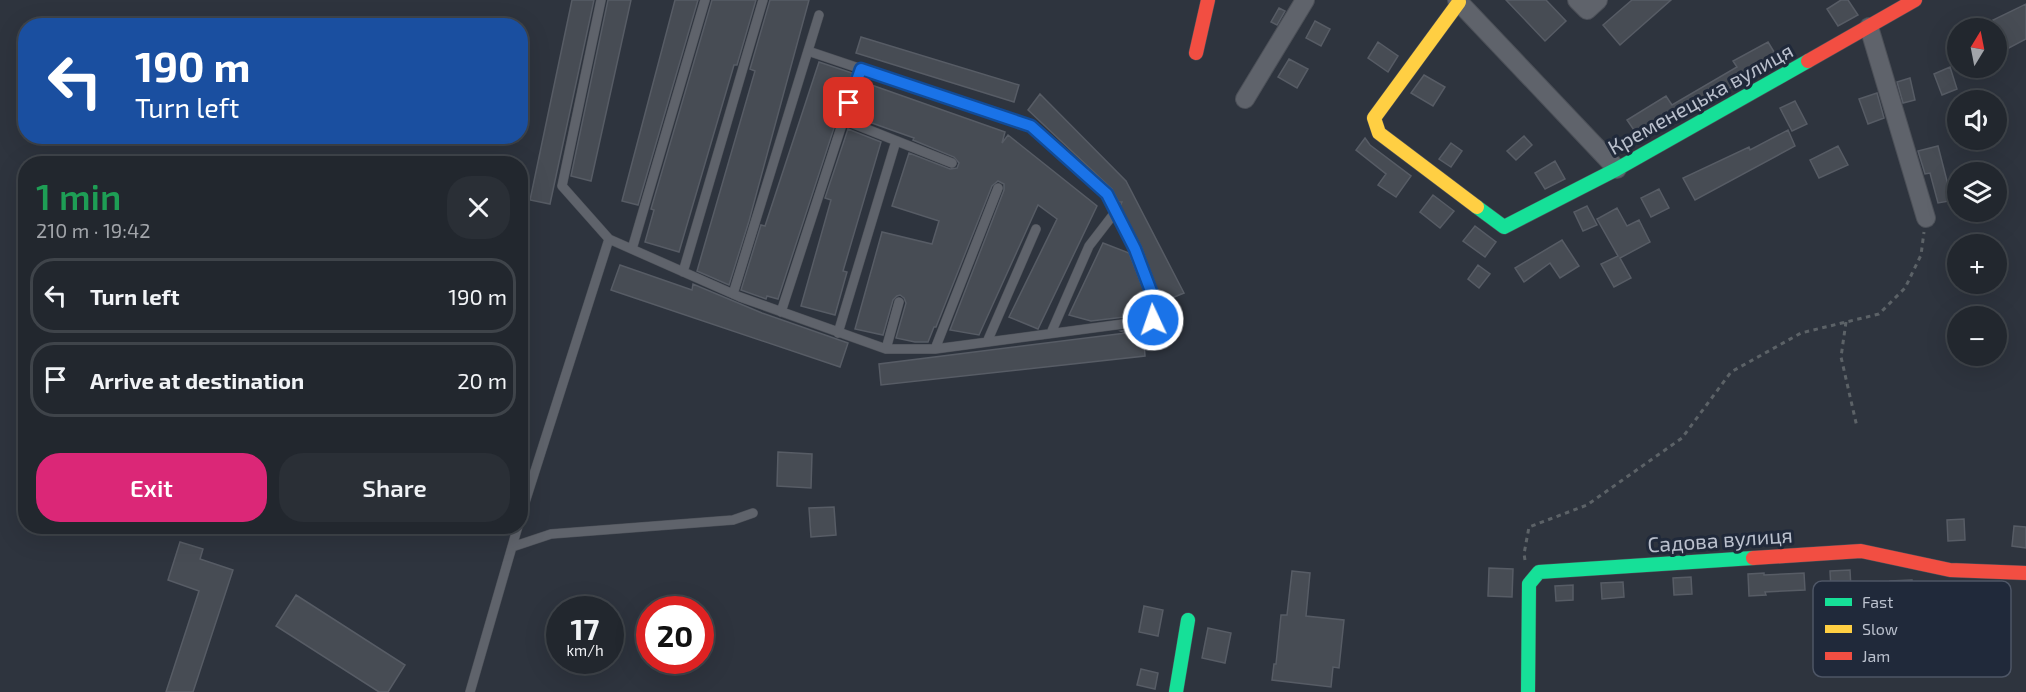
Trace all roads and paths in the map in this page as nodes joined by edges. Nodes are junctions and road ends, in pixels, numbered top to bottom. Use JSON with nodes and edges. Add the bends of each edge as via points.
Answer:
{"nodes":[{"id":1,"x":601,"y":0,"type":"edge"},
{"id":2,"x":705,"y":0,"type":"edge"},
{"id":3,"x":763,"y":0,"type":"edge"},
{"id":4,"x":1208,"y":0,"type":"edge"},
{"id":5,"x":1305,"y":0,"type":"edge"},
{"id":6,"x":1577,"y":0,"type":"edge"},
{"id":7,"x":1598,"y":0,"type":"edge"},
{"id":8,"x":1915,"y":0,"type":"edge"},
{"id":9,"x":1458,"y":1,"type":"edge"},
{"id":10,"x":819,"y":15,"type":"dead end"},
{"id":11,"x":1869,"y":27,"type":"junction"},
{"id":12,"x":808,"y":51,"type":"junction"},
{"id":13,"x":1196,"y":53,"type":"dead end"},
{"id":14,"x":861,"y":69,"type":"junction"},
{"id":15,"x":1245,"y":99,"type":"dead end"},
{"id":16,"x":844,"y":120,"type":"junction"},
{"id":17,"x":896,"y":141,"type":"junction"},
{"id":18,"x":952,"y":163,"type":"dead end"},
{"id":19,"x":1617,"y":169,"type":"junction"},
{"id":20,"x":998,"y":188,"type":"dead end"},
{"id":21,"x":1116,"y":211,"type":"junction"},
{"id":22,"x":1926,"y":218,"type":"joint"},
{"id":23,"x":1036,"y":229,"type":"dead end"},
{"id":24,"x":609,"y":239,"type":"junction"},
{"id":25,"x":632,"y":249,"type":"junction"},
{"id":26,"x":683,"y":272,"type":"junction"},
{"id":27,"x":733,"y":294,"type":"junction"},
{"id":28,"x":899,"y":302,"type":"dead end"},
{"id":29,"x":781,"y":312,"type":"junction"},
{"id":30,"x":1846,"y":322,"type":"junction"},
{"id":31,"x":838,"y":333,"type":"junction"},
{"id":32,"x":1051,"y":333,"type":"junction"},
{"id":33,"x":987,"y":342,"type":"junction"},
{"id":34,"x":886,"y":349,"type":"junction"},
{"id":35,"x":935,"y":349,"type":"junction"},
{"id":36,"x":1857,"y":427,"type":"dead end"},
{"id":37,"x":528,"y":493,"type":"edge"},
{"id":38,"x":753,"y":513,"type":"dead end"},
{"id":39,"x":516,"y":534,"type":"edge"},
{"id":40,"x":512,"y":547,"type":"junction"},
{"id":41,"x":2026,"y":573,"type":"edge"},
{"id":42,"x":1529,"y":584,"type":"junction"},
{"id":43,"x":1188,"y":620,"type":"dead end"},
{"id":44,"x":470,"y":692,"type":"edge"},
{"id":45,"x":1176,"y":692,"type":"edge"},
{"id":46,"x":1528,"y":692,"type":"edge"}],
"edges":[{"from":1,"to":24,"type":"lane","via":[[562,186]]},
{"from":2,"to":25,"type":"lane"},
{"from":3,"to":26,"type":"lane"},
{"from":4,"to":13,"type":"street"},
{"from":5,"to":15,"type":"street"},
{"from":6,"to":7,"type":"street","via":[[1587,10]]},
{"from":8,"to":11,"type":"street","name":"Кременецька вулиця"},
{"from":9,"to":19,"type":"street"},
{"from":9,"to":19,"type":"street","name":"Кременецька вулиця","via":[[1374,118],[1379,133],[1504,227]]},
{"from":10,"to":12,"type":"lane"},
{"from":11,"to":19,"type":"street","name":"Кременецька вулиця"},
{"from":11,"to":22,"type":"street"},
{"from":12,"to":14,"type":"lane"},
{"from":12,"to":27,"type":"lane"},
{"from":14,"to":16,"type":"lane"},
{"from":14,"to":21,"type":"lane","via":[[1031,126],[1107,194]]},
{"from":16,"to":17,"type":"lane"},
{"from":16,"to":29,"type":"lane"},
{"from":17,"to":18,"type":"lane"},
{"from":17,"to":31,"type":"lane"},
{"from":20,"to":35,"type":"lane"},
{"from":21,"to":32,"type":"lane","via":[[1089,246]]},
{"from":21,"to":32,"type":"lane","via":[[1157,307],[1153,320]]},
{"from":22,"to":30,"type":"path","via":[[1921,255],[1905,288],[1879,314]]},
{"from":23,"to":33,"type":"lane"},
{"from":24,"to":25,"type":"lane"},
{"from":24,"to":37,"type":"lane"},
{"from":25,"to":26,"type":"lane"},
{"from":26,"to":27,"type":"lane"},
{"from":27,"to":29,"type":"lane"},
{"from":28,"to":34,"type":"lane"},
{"from":29,"to":31,"type":"lane"},
{"from":30,"to":36,"type":"path","via":[[1841,357]]},
{"from":30,"to":42,"type":"path","via":[[1801,333],[1731,372],[1682,438],[1587,505],[1529,527],[1524,554]]},
{"from":31,"to":34,"type":"lane"},
{"from":32,"to":33,"type":"lane"},
{"from":33,"to":35,"type":"lane"},
{"from":34,"to":35,"type":"lane"},
{"from":38,"to":40,"type":"lane","via":[[733,520],[552,534]]},
{"from":39,"to":40,"type":"lane"},
{"from":40,"to":44,"type":"lane"},
{"from":41,"to":42,"type":"street","name":"Садова вулиця","via":[[1950,570],[1862,551],[1539,572]]},
{"from":42,"to":46,"type":"street"},
{"from":43,"to":45,"type":"street"}]}
